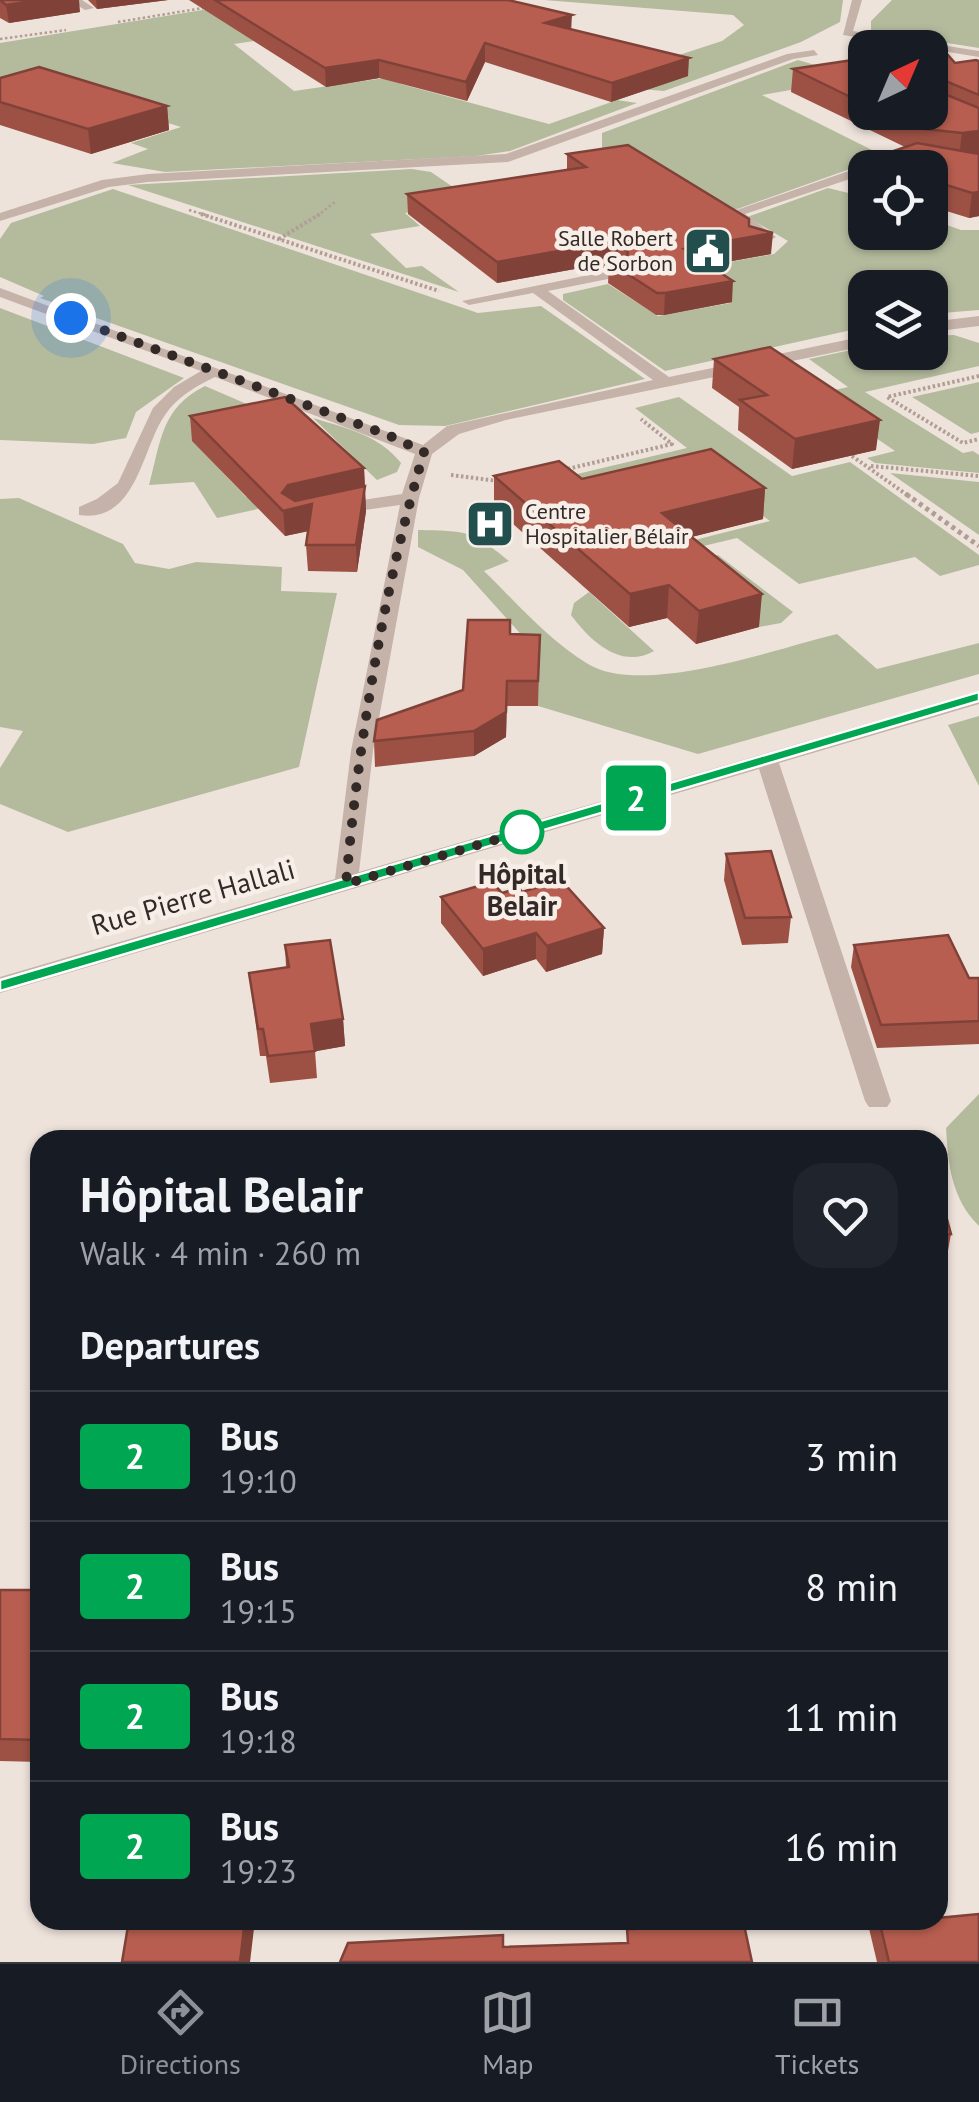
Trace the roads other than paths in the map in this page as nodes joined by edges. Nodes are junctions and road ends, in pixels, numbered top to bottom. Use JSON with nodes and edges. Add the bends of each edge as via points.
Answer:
{"nodes":[{"id":1,"x":74,"y":0,"type":"edge"},
{"id":2,"x":857,"y":0,"type":"edge"},
{"id":3,"x":90,"y":8,"type":"dead end"},
{"id":4,"x":830,"y":42,"type":"junction"},
{"id":5,"x":979,"y":54,"type":"edge"},
{"id":6,"x":832,"y":64,"type":"edge"},
{"id":7,"x":848,"y":176,"type":"edge"},
{"id":8,"x":0,"y":217,"type":"edge"},
{"id":9,"x":756,"y":243,"type":"edge"},
{"id":10,"x":618,"y":272,"type":"edge"},
{"id":11,"x":536,"y":288,"type":"junction"},
{"id":12,"x":0,"y":292,"type":"edge"},
{"id":13,"x":469,"y":301,"type":"road end"},
{"id":14,"x":979,"y":321,"type":"edge"},
{"id":15,"x":955,"y":322,"type":"junction"},
{"id":16,"x":948,"y":323,"type":"edge"},
{"id":17,"x":979,"y":335,"type":"edge"},
{"id":18,"x":848,"y":345,"type":"edge"},
{"id":19,"x":214,"y":371,"type":"junction"},
{"id":20,"x":668,"y":383,"type":"junction"},
{"id":21,"x":424,"y":452,"type":"junction"},
{"id":22,"x":413,"y":487,"type":"junction"},
{"id":23,"x":86,"y":511,"type":"dead end"},
{"id":24,"x":312,"y":514,"type":"edge"},
{"id":25,"x":979,"y":697,"type":"edge"},
{"id":26,"x":768,"y":760,"type":"junction"},
{"id":27,"x":346,"y":884,"type":"junction"},
{"id":28,"x":0,"y":984,"type":"edge"},
{"id":29,"x":878,"y":1101,"type":"dead end"}],
"edges":[{"from":1,"to":3,"type":"street"},
{"from":2,"to":4,"type":"street"},
{"from":4,"to":5,"type":"street"},
{"from":4,"to":6,"type":"street"},
{"from":4,"to":8,"type":"street","via":[[508,158],[148,178],[96,186]]},
{"from":7,"to":9,"type":"street","via":[[736,213],[770,237]]},
{"from":10,"to":11,"type":"street"},
{"from":11,"to":13,"type":"street"},
{"from":11,"to":20,"type":"street"},
{"from":12,"to":19,"type":"street"},
{"from":14,"to":15,"type":"street"},
{"from":15,"to":16,"type":"street"},
{"from":15,"to":17,"type":"street"},
{"from":18,"to":20,"type":"street"},
{"from":19,"to":21,"type":"street"},
{"from":19,"to":23,"type":"street","via":[[168,400],[153,420],[131,479],[114,501]]},
{"from":20,"to":21,"type":"street","via":[[453,430]]},
{"from":21,"to":22,"type":"street"},
{"from":22,"to":24,"type":"street"},
{"from":22,"to":27,"type":"street","via":[[362,751]]},
{"from":25,"to":26,"type":"street","name":"Rue Pierre Hallali"},
{"from":26,"to":27,"type":"street","name":"Rue Pierre Hallali"},
{"from":26,"to":29,"type":"street"},
{"from":27,"to":28,"type":"street","name":"Rue Pierre Hallali"}]}
